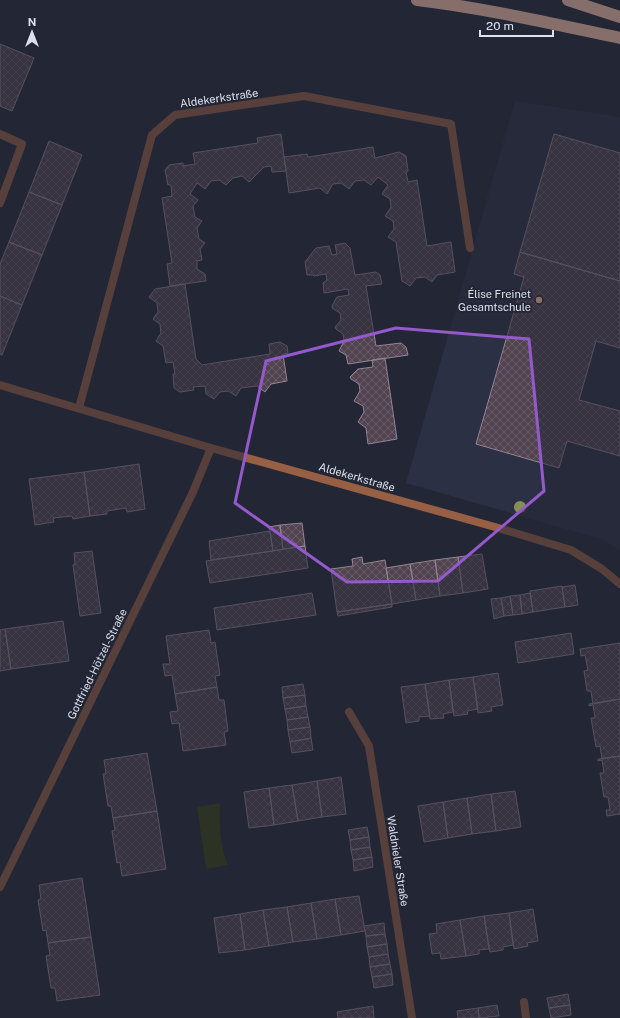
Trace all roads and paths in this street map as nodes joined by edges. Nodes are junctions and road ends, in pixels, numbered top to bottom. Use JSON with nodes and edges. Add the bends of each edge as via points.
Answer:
{"nodes":[{"id":1,"x":417,"y":0,"type":"edge"},
{"id":2,"x":568,"y":0,"type":"edge"},
{"id":3,"x":620,"y":17,"type":"edge"},
{"id":4,"x":620,"y":38,"type":"edge"},
{"id":5,"x":0,"y":134,"type":"edge"},
{"id":6,"x":0,"y":203,"type":"edge"},
{"id":7,"x":470,"y":248,"type":"dead end"},
{"id":8,"x":0,"y":385,"type":"edge"},
{"id":9,"x":78,"y":408,"type":"junction"},
{"id":10,"x":211,"y":448,"type":"junction"},
{"id":11,"x":620,"y":584,"type":"edge"},
{"id":12,"x":348,"y":712,"type":"dead end"},
{"id":13,"x":0,"y":888,"type":"edge"},
{"id":14,"x":524,"y":1002,"type":"dead end"},
{"id":15,"x":412,"y":1018,"type":"edge"},
{"id":16,"x":526,"y":1018,"type":"edge"}],
"edges":[{"from":1,"to":4,"type":"highway"},
{"from":2,"to":3,"type":"highway"},
{"from":5,"to":6,"type":"street","via":[[22,144]]},
{"from":7,"to":9,"type":"street","name":"Aldekerkstraße","via":[[451,124],[304,96],[175,115],[152,135]]},
{"from":8,"to":9,"type":"street","name":"Aldekerkstraße"},
{"from":9,"to":10,"type":"street","name":"Aldekerkstraße"},
{"from":10,"to":11,"type":"street","name":"Aldekerkstraße","via":[[571,550],[602,569]]},
{"from":10,"to":13,"type":"street","name":"Gottfried-Hötzel-Straße","via":[[193,492]]},
{"from":12,"to":15,"type":"street","name":"Waldnieler Straße","via":[[368,746]]},
{"from":14,"to":16,"type":"street"}]}
